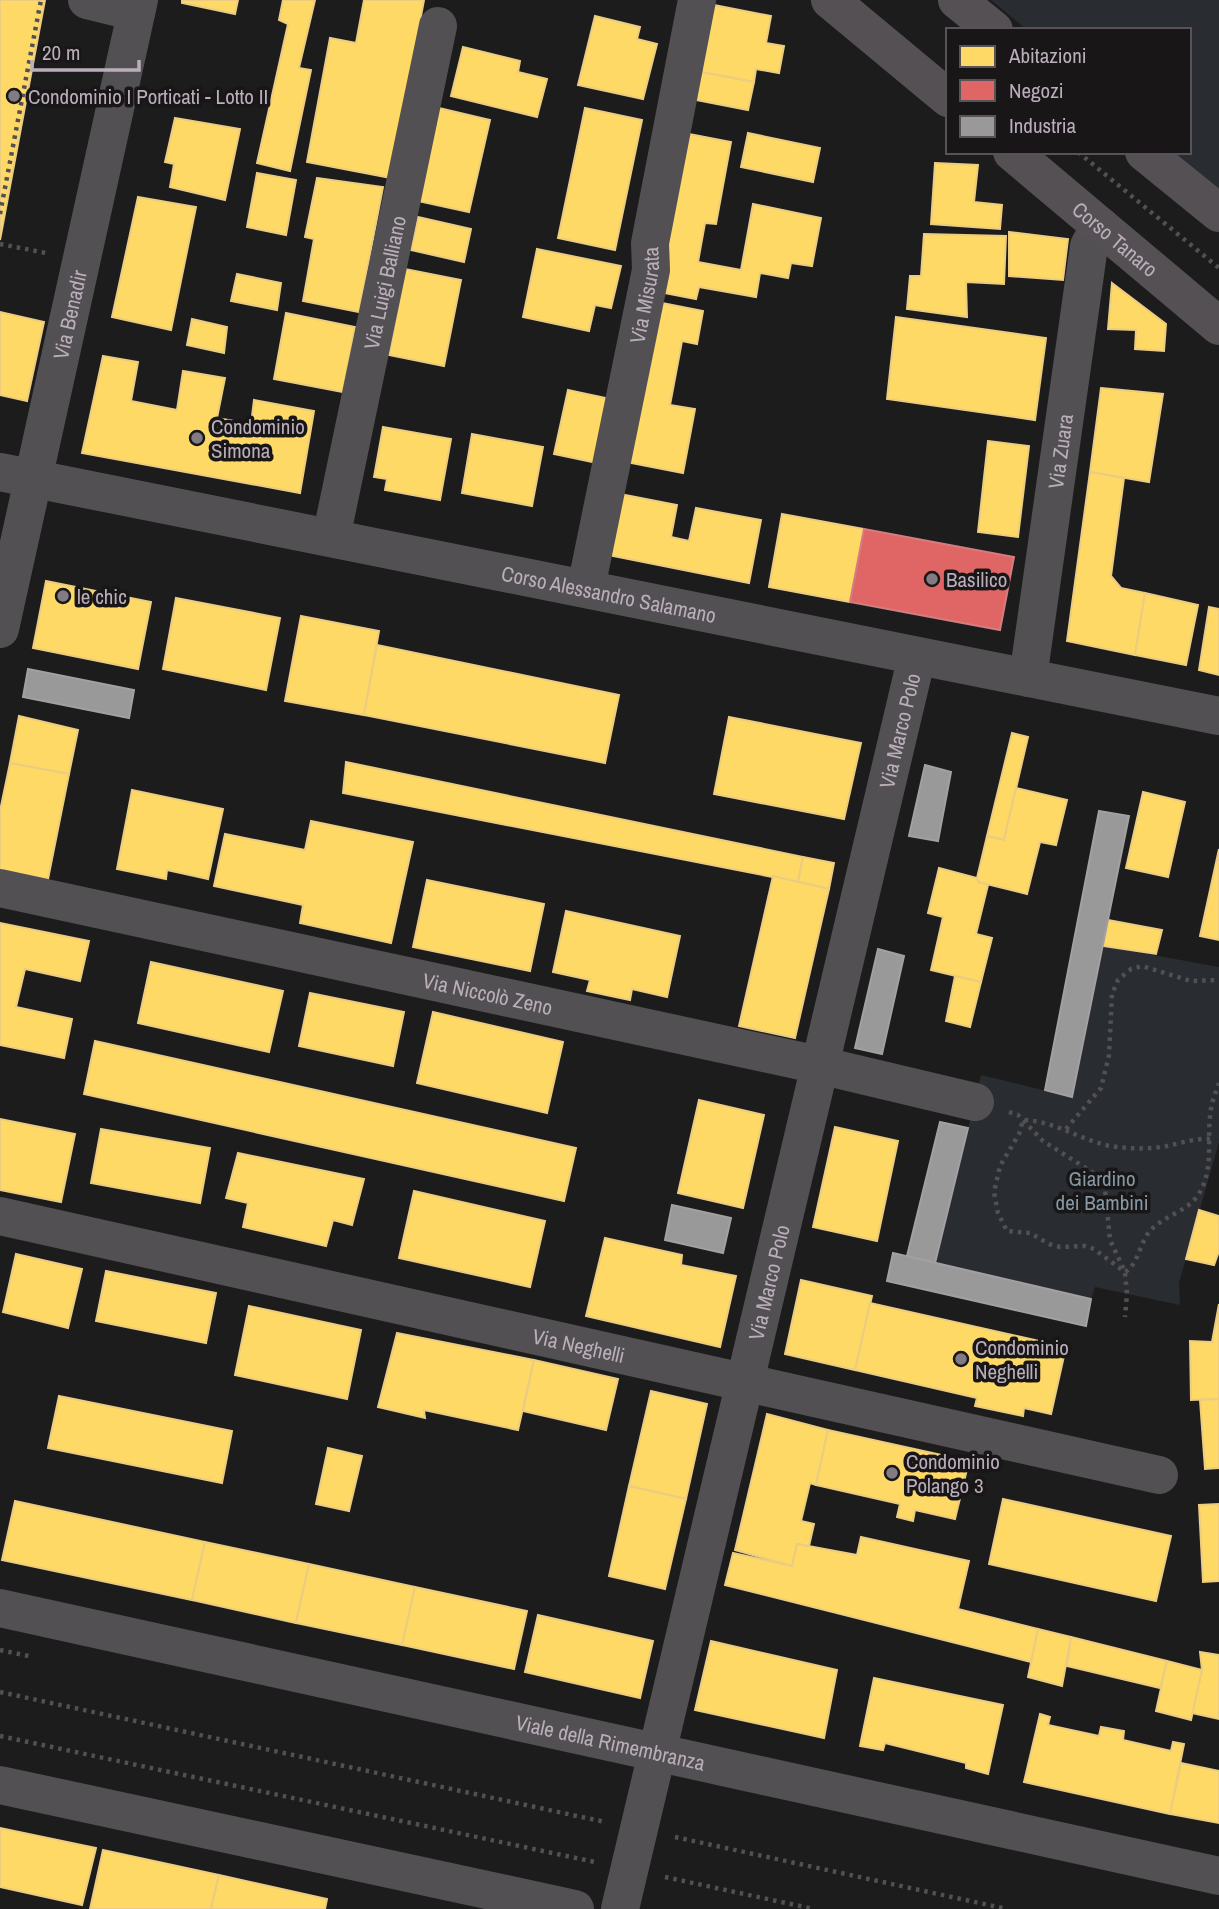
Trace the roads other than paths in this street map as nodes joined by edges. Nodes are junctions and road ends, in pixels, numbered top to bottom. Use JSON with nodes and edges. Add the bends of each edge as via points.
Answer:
{"nodes":[{"id":1,"x":87,"y":0,"type":"edge"},
{"id":2,"x":696,"y":0,"type":"edge"},
{"id":3,"x":830,"y":0,"type":"edge"},
{"id":4,"x":957,"y":0,"type":"edge"},
{"id":5,"x":138,"y":6,"type":"edge"},
{"id":6,"x":438,"y":26,"type":"dead end"},
{"id":7,"x":992,"y":28,"type":"edge"},
{"id":8,"x":946,"y":97,"type":"edge"},
{"id":9,"x":1014,"y":154,"type":"edge"},
{"id":10,"x":1146,"y":154,"type":"edge"},
{"id":11,"x":1219,"y":213,"type":"edge"},
{"id":12,"x":1100,"y":226,"type":"junction"},
{"id":13,"x":1219,"y":326,"type":"edge"},
{"id":14,"x":17,"y":475,"type":"edge"},
{"id":15,"x":331,"y":538,"type":"junction"},
{"id":16,"x":586,"y":588,"type":"junction"},
{"id":17,"x":0,"y":629,"type":"edge"},
{"id":18,"x":917,"y":656,"type":"junction"},
{"id":19,"x":1028,"y":678,"type":"junction"},
{"id":20,"x":1219,"y":716,"type":"edge"},
{"id":21,"x":0,"y":888,"type":"edge"},
{"id":22,"x":819,"y":1065,"type":"junction"},
{"id":23,"x":975,"y":1102,"type":"road end"},
{"id":24,"x":0,"y":1216,"type":"edge"},
{"id":25,"x":744,"y":1382,"type":"junction"},
{"id":26,"x":1159,"y":1475,"type":"dead end"},
{"id":27,"x":0,"y":1608,"type":"edge"},
{"id":28,"x":656,"y":1754,"type":"junction"},
{"id":29,"x":0,"y":1785,"type":"edge"},
{"id":30,"x":1219,"y":1876,"type":"edge"},
{"id":31,"x":575,"y":1909,"type":"edge"},
{"id":32,"x":620,"y":1909,"type":"edge"}],
"edges":[{"from":1,"to":5,"type":"street"},
{"from":2,"to":16,"type":"street","name":"Via Misurata","via":[[650,243],[651,270]]},
{"from":3,"to":8,"type":"main road"},
{"from":4,"to":7,"type":"main road"},
{"from":5,"to":14,"type":"street","name":"Via Benadir"},
{"from":6,"to":15,"type":"street","name":"Via Luigi Balliano"},
{"from":9,"to":12,"type":"main road","name":"Corso Tanaro"},
{"from":10,"to":11,"type":"main road"},
{"from":12,"to":13,"type":"main road","name":"Corso Tanaro"},
{"from":12,"to":19,"type":"street","name":"Via Zuara","via":[[1088,246]]},
{"from":14,"to":15,"type":"street","name":"Corso Alessandro Salamano"},
{"from":14,"to":17,"type":"street","name":"Via Benadir"},
{"from":15,"to":16,"type":"street","name":"Corso Alessandro Salamano"},
{"from":16,"to":18,"type":"street","name":"Corso Alessandro Salamano"},
{"from":18,"to":19,"type":"street","name":"Corso Alessandro Salamano"},
{"from":18,"to":22,"type":"street","name":"Via Marco Polo"},
{"from":19,"to":20,"type":"street","name":"Corso Alessandro Salamano"},
{"from":21,"to":22,"type":"street","name":"Via Niccolò Zeno"},
{"from":22,"to":23,"type":"street","name":"Via Niccolò Zeno"},
{"from":22,"to":25,"type":"street","name":"Via Marco Polo"},
{"from":24,"to":25,"type":"street","name":"Via Neghelli"},
{"from":25,"to":26,"type":"street","name":"Via Neghelli"},
{"from":25,"to":28,"type":"street","name":"Via Marco Polo"},
{"from":27,"to":28,"type":"street","name":"Viale della Rimembranza"},
{"from":28,"to":30,"type":"street","name":"Viale della Rimembranza"},
{"from":28,"to":32,"type":"street","name":"Via Marco Polo"},
{"from":29,"to":31,"type":"street"}]}
